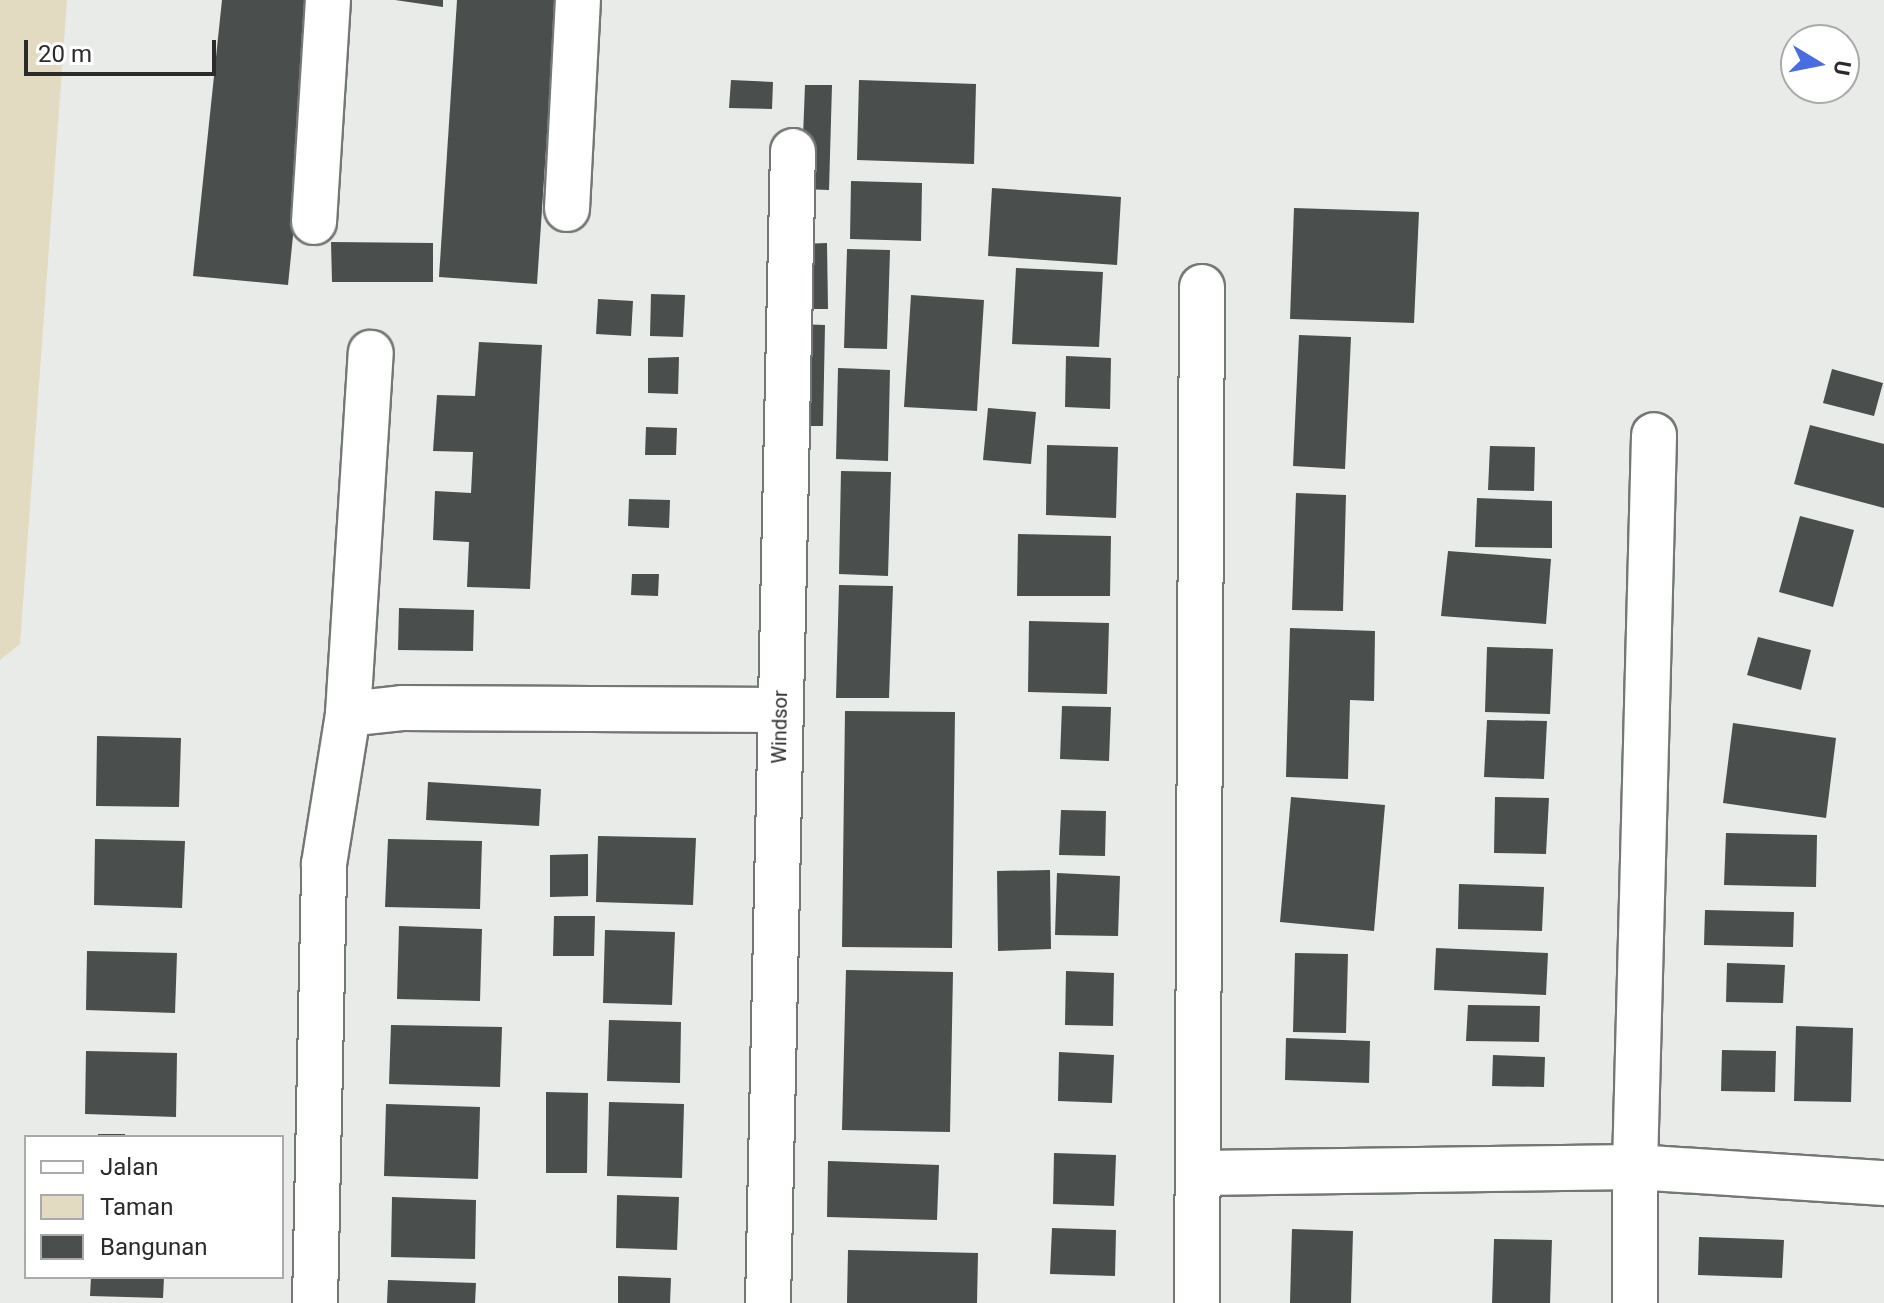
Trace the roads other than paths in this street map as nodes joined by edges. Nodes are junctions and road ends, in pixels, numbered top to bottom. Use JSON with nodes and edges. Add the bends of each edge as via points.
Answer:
{"nodes":[{"id":1,"x":328,"y":0,"type":"edge"},
{"id":2,"x":578,"y":0,"type":"edge"},
{"id":3,"x":793,"y":151,"type":"dead end"},
{"id":4,"x":567,"y":209,"type":"dead end"},
{"id":5,"x":314,"y":222,"type":"dead end"},
{"id":6,"x":1202,"y":287,"type":"dead end"},
{"id":7,"x":371,"y":353,"type":"dead end"},
{"id":8,"x":1654,"y":435,"type":"dead end"},
{"id":9,"x":781,"y":710,"type":"junction"},
{"id":10,"x":348,"y":714,"type":"junction"},
{"id":11,"x":1635,"y":1167,"type":"junction"},
{"id":12,"x":1199,"y":1173,"type":"junction"},
{"id":13,"x":1884,"y":1183,"type":"edge"},
{"id":14,"x":315,"y":1303,"type":"edge"},
{"id":15,"x":768,"y":1303,"type":"edge"},
{"id":16,"x":1197,"y":1303,"type":"edge"},
{"id":17,"x":1635,"y":1303,"type":"edge"}],
"edges":[{"from":1,"to":5,"type":"street"},
{"from":2,"to":4,"type":"street"},
{"from":3,"to":9,"type":"street","name":"Windsor"},
{"from":6,"to":12,"type":"street"},
{"from":7,"to":10,"type":"street"},
{"from":8,"to":11,"type":"street"},
{"from":9,"to":10,"type":"street","via":[[402,708]]},
{"from":9,"to":15,"type":"street","name":"Windsor"},
{"from":10,"to":14,"type":"street","via":[[324,864]]},
{"from":11,"to":12,"type":"street"},
{"from":11,"to":13,"type":"street"},
{"from":11,"to":17,"type":"street"},
{"from":12,"to":16,"type":"street"}]}
